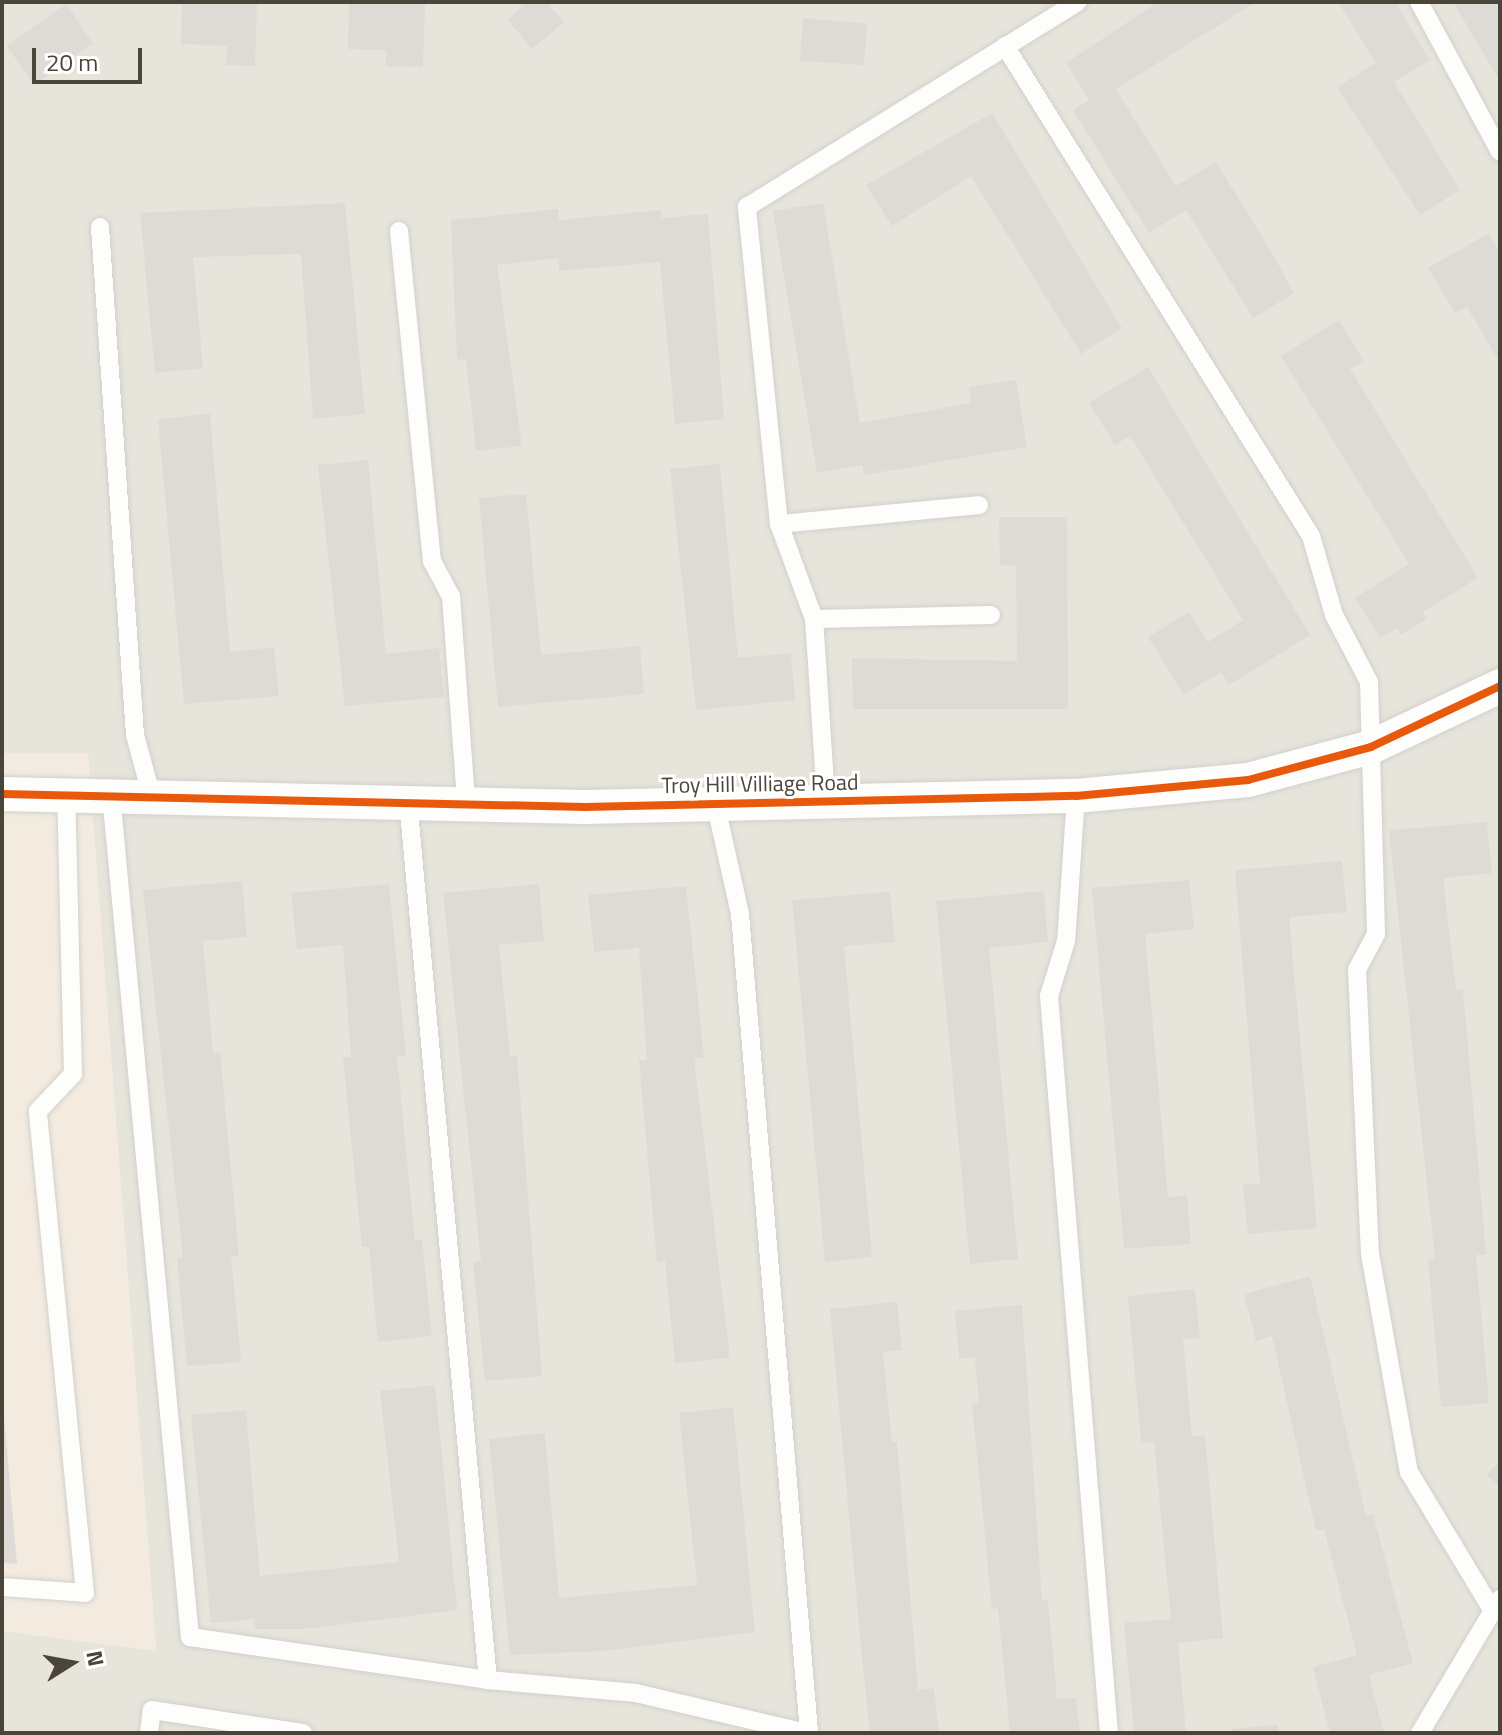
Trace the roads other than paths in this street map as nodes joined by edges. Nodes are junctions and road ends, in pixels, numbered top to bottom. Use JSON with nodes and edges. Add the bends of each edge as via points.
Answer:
{"nodes":[{"id":1,"x":1078,"y":2,"type":"edge"},
{"id":2,"x":1419,"y":2,"type":"edge"},
{"id":3,"x":1005,"y":46,"type":"junction"},
{"id":4,"x":1500,"y":152,"type":"edge"},
{"id":5,"x":100,"y":227,"type":"dead end"},
{"id":6,"x":399,"y":231,"type":"dead end"},
{"id":7,"x":979,"y":505,"type":"dead end"},
{"id":8,"x":779,"y":524,"type":"junction"},
{"id":9,"x":991,"y":615,"type":"dead end"},
{"id":10,"x":814,"y":619,"type":"junction"},
{"id":11,"x":1500,"y":686,"type":"edge"},
{"id":12,"x":1371,"y":747,"type":"junction"},
{"id":13,"x":2,"y":794,"type":"edge"},
{"id":14,"x":66,"y":794,"type":"junction"},
{"id":15,"x":111,"y":794,"type":"junction"},
{"id":16,"x":151,"y":794,"type":"junction"},
{"id":17,"x":1076,"y":796,"type":"junction"},
{"id":18,"x":826,"y":799,"type":"junction"},
{"id":19,"x":408,"y":800,"type":"junction"},
{"id":20,"x":466,"y":802,"type":"junction"},
{"id":21,"x":715,"y":802,"type":"junction"},
{"id":22,"x":2,"y":1587,"type":"edge"},
{"id":23,"x":1495,"y":1604,"type":"edge"},
{"id":24,"x":488,"y":1680,"type":"junction"},
{"id":25,"x":149,"y":1733,"type":"edge"},
{"id":26,"x":303,"y":1733,"type":"edge"},
{"id":27,"x":808,"y":1733,"type":"edge"},
{"id":28,"x":1109,"y":1733,"type":"edge"},
{"id":29,"x":1420,"y":1733,"type":"edge"}],
"edges":[{"from":1,"to":3,"type":"lane"},
{"from":2,"to":4,"type":"lane"},
{"from":3,"to":8,"type":"lane","via":[[747,207]]},
{"from":3,"to":12,"type":"lane","via":[[1311,536],[1334,615],[1369,682]]},
{"from":5,"to":16,"type":"lane","via":[[135,735]]},
{"from":6,"to":20,"type":"lane","via":[[432,561],[451,596]]},
{"from":7,"to":8,"type":"lane"},
{"from":8,"to":10,"type":"lane"},
{"from":9,"to":10,"type":"lane"},
{"from":10,"to":18,"type":"lane"},
{"from":11,"to":12,"type":"street","name":"Troy Hill Villiage Road"},
{"from":12,"to":17,"type":"street","name":"Troy Hill Villiage Road","via":[[1248,780]]},
{"from":12,"to":23,"type":"lane","via":[[1376,934],[1357,969],[1370,1254],[1409,1472]]},
{"from":13,"to":14,"type":"street","name":"Troy Hill Villiage Road"},
{"from":14,"to":15,"type":"street","name":"Troy Hill Villiage Road"},
{"from":14,"to":22,"type":"lane","via":[[73,1074],[38,1111],[85,1593]]},
{"from":15,"to":16,"type":"street","name":"Troy Hill Villiage Road"},
{"from":15,"to":24,"type":"lane","via":[[190,1637]]},
{"from":16,"to":19,"type":"street","name":"Troy Hill Villiage Road"},
{"from":17,"to":18,"type":"street","name":"Troy Hill Villiage Road"},
{"from":17,"to":28,"type":"lane","via":[[1066,941],[1049,996]]},
{"from":18,"to":21,"type":"street","name":"Troy Hill Villiage Road"},
{"from":19,"to":20,"type":"street","name":"Troy Hill Villiage Road"},
{"from":19,"to":24,"type":"lane"},
{"from":20,"to":21,"type":"street","name":"Troy Hill Villiage Road","via":[[585,807]]},
{"from":21,"to":27,"type":"lane","via":[[740,914]]},
{"from":23,"to":29,"type":"lane"},
{"from":24,"to":27,"type":"lane","via":[[636,1693]]},
{"from":25,"to":26,"type":"lane","via":[[152,1710]]}]}
